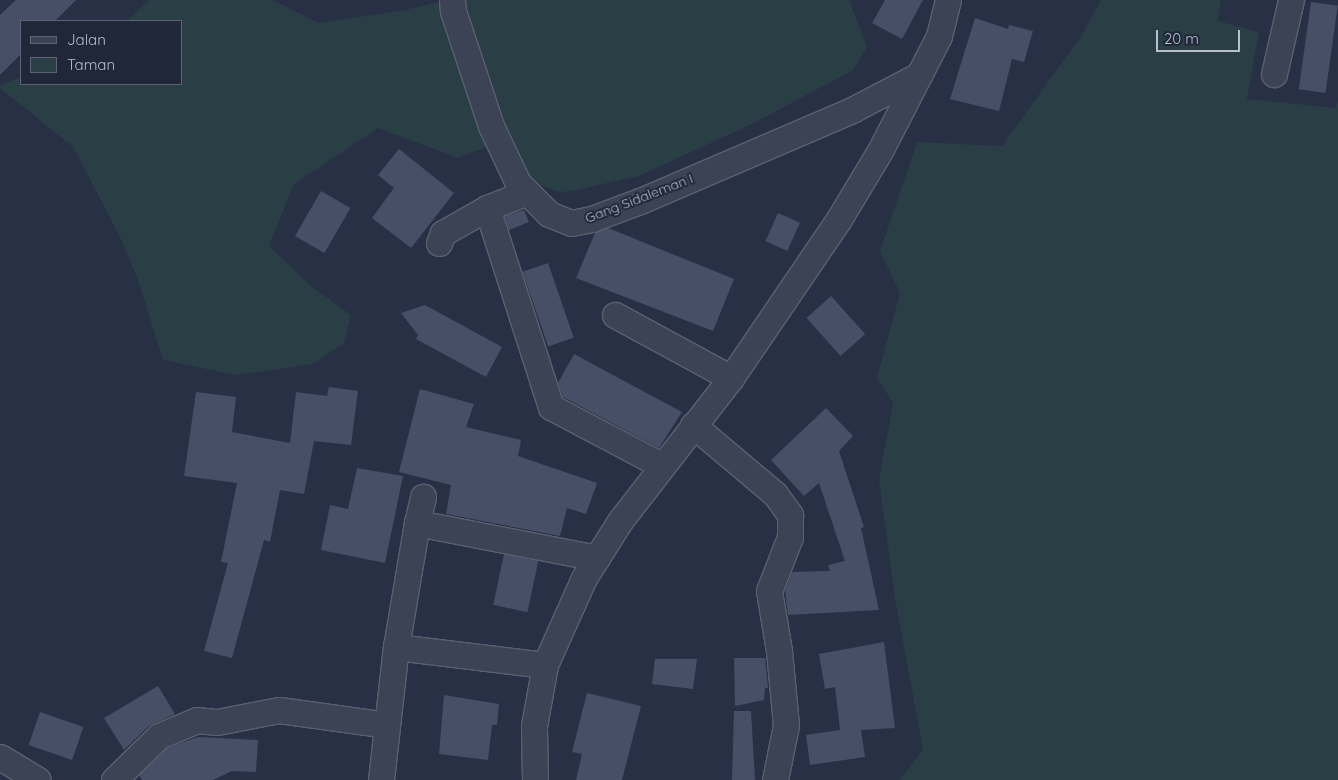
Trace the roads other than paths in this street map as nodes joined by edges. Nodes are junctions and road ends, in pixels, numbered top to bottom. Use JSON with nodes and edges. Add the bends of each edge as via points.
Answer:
{"nodes":[{"id":1,"x":452,"y":0,"type":"edge"},
{"id":2,"x":948,"y":0,"type":"edge"},
{"id":3,"x":1291,"y":0,"type":"edge"},
{"id":4,"x":1274,"y":74,"type":"dead end"},
{"id":5,"x":918,"y":75,"type":"junction"},
{"id":6,"x":527,"y":192,"type":"junction"},
{"id":7,"x":487,"y":208,"type":"junction"},
{"id":8,"x":438,"y":243,"type":"dead end"},
{"id":9,"x":615,"y":316,"type":"dead end"},
{"id":10,"x":730,"y":378,"type":"junction"},
{"id":11,"x":693,"y":425,"type":"junction"},
{"id":12,"x":661,"y":465,"type":"junction"},
{"id":13,"x":422,"y":497,"type":"dead end"},
{"id":14,"x":417,"y":523,"type":"junction"},
{"id":15,"x":598,"y":558,"type":"junction"},
{"id":16,"x":396,"y":647,"type":"junction"},
{"id":17,"x":545,"y":665,"type":"junction"},
{"id":18,"x":387,"y":725,"type":"junction"},
{"id":19,"x":0,"y":757,"type":"edge"},
{"id":20,"x":38,"y":780,"type":"edge"},
{"id":21,"x":114,"y":780,"type":"edge"},
{"id":22,"x":381,"y":780,"type":"edge"},
{"id":23,"x":535,"y":780,"type":"edge"},
{"id":24,"x":775,"y":780,"type":"edge"}],
"edges":[{"from":1,"to":6,"type":"street","name":"Gang Sidaleman I","via":[[491,126],[518,183]]},
{"from":2,"to":5,"type":"street","via":[[939,36]]},
{"from":3,"to":4,"type":"street"},
{"from":5,"to":6,"type":"street","name":"Gang Sidaleman I","via":[[852,110],[592,219],[571,222],[549,214]]},
{"from":5,"to":10,"type":"street","via":[[881,148],[839,219]]},
{"from":6,"to":7,"type":"street"},
{"from":7,"to":8,"type":"street","via":[[442,233]]},
{"from":7,"to":12,"type":"street","via":[[551,407]]},
{"from":9,"to":10,"type":"street"},
{"from":10,"to":11,"type":"street"},
{"from":11,"to":12,"type":"street"},
{"from":11,"to":24,"type":"street","via":[[775,494],[790,515],[790,537],[768,591],[779,650],[785,718]]},
{"from":12,"to":15,"type":"street"},
{"from":13,"to":14,"type":"street"},
{"from":14,"to":15,"type":"street"},
{"from":14,"to":16,"type":"street"},
{"from":15,"to":17,"type":"street","via":[[559,627]]},
{"from":16,"to":17,"type":"street"},
{"from":16,"to":18,"type":"street"},
{"from":17,"to":23,"type":"street","via":[[534,726]]},
{"from":18,"to":21,"type":"street","via":[[279,710],[225,721],[197,720],[159,736]]},
{"from":18,"to":22,"type":"street"},
{"from":19,"to":20,"type":"street"}]}
